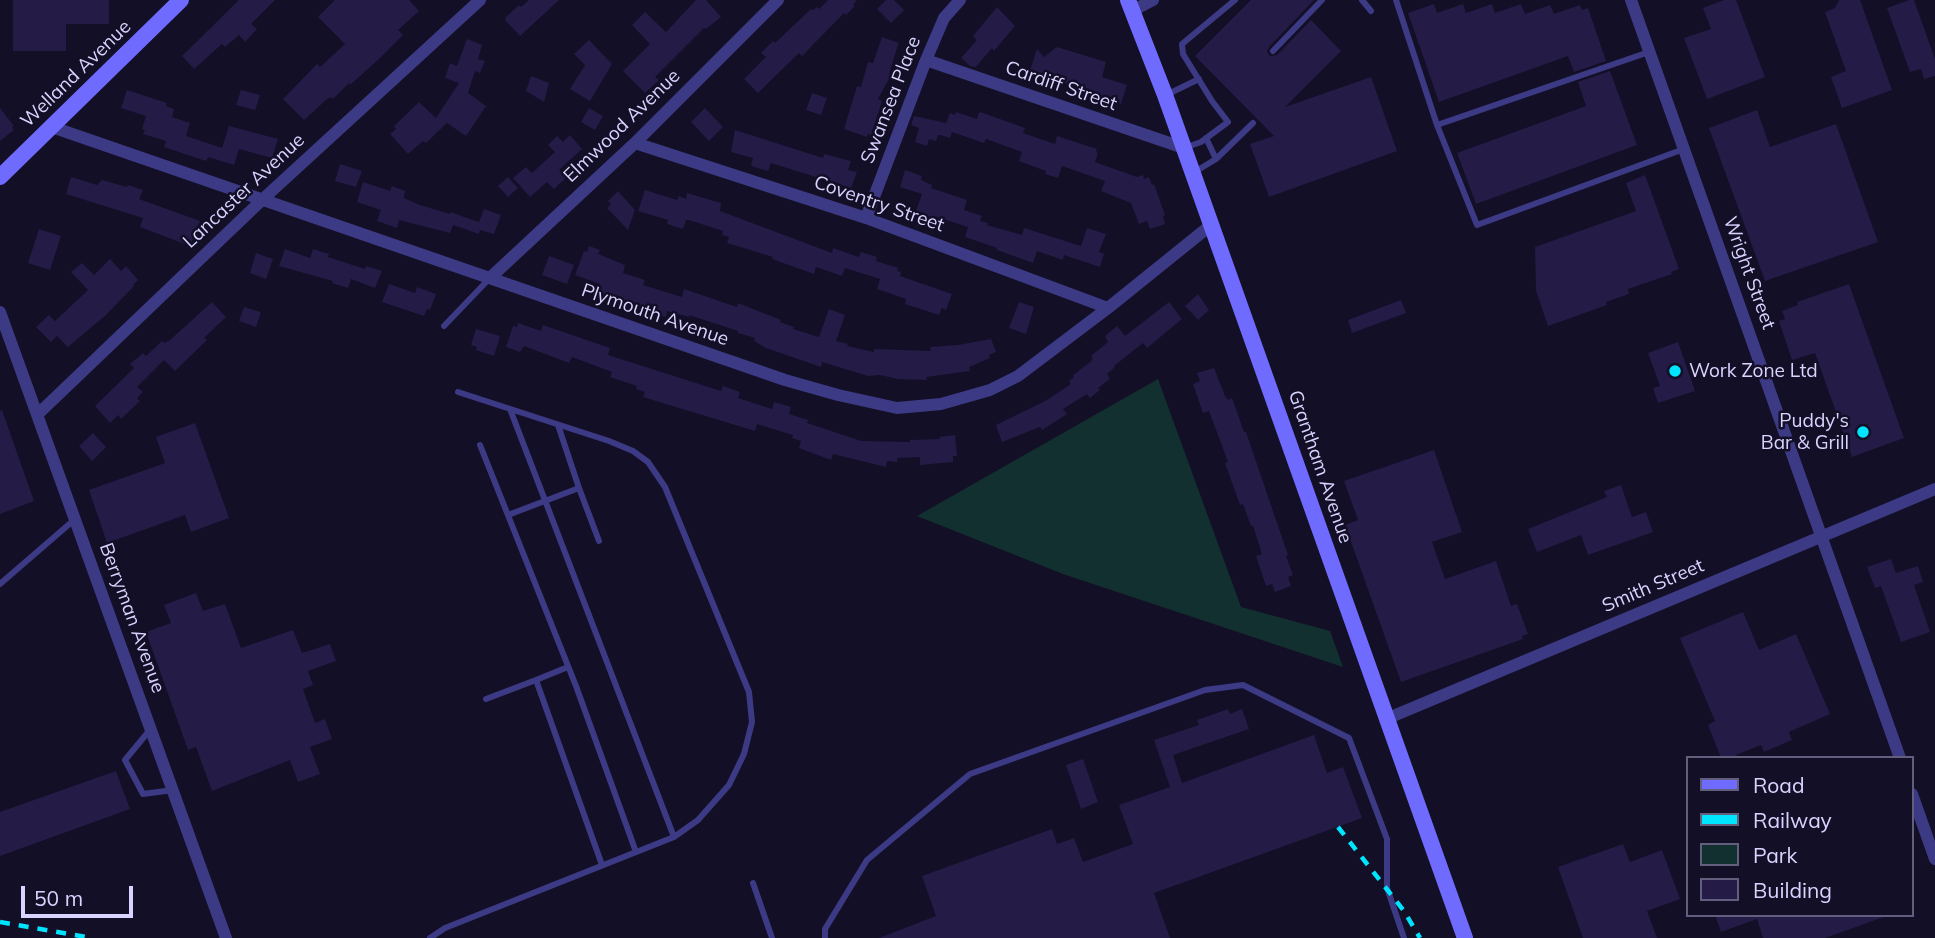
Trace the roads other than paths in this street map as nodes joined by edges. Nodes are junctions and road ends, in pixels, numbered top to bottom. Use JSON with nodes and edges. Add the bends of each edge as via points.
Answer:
{"nodes":[{"id":1,"x":181,"y":0,"type":"edge"},
{"id":2,"x":480,"y":0,"type":"edge"},
{"id":3,"x":778,"y":0,"type":"edge"},
{"id":4,"x":960,"y":0,"type":"edge"},
{"id":5,"x":1153,"y":0,"type":"edge"},
{"id":6,"x":1235,"y":0,"type":"edge"},
{"id":7,"x":1322,"y":0,"type":"edge"},
{"id":8,"x":1362,"y":0,"type":"edge"},
{"id":9,"x":1396,"y":0,"type":"edge"},
{"id":10,"x":1631,"y":0,"type":"edge"},
{"id":11,"x":1130,"y":6,"type":"edge"},
{"id":12,"x":1371,"y":11,"type":"dead end"},
{"id":13,"x":1273,"y":51,"type":"dead end"},
{"id":14,"x":1649,"y":52,"type":"junction"},
{"id":15,"x":926,"y":60,"type":"junction"},
{"id":16,"x":1199,"y":79,"type":"junction"},
{"id":17,"x":1165,"y":95,"type":"junction"},
{"id":18,"x":1253,"y":123,"type":"dead end"},
{"id":19,"x":1437,"y":125,"type":"junction"},
{"id":20,"x":52,"y":127,"type":"junction"},
{"id":21,"x":1206,"y":138,"type":"junction"},
{"id":22,"x":635,"y":143,"type":"junction"},
{"id":23,"x":1184,"y":148,"type":"junction"},
{"id":24,"x":1684,"y":149,"type":"junction"},
{"id":25,"x":1216,"y":159,"type":"junction"},
{"id":26,"x":1193,"y":173,"type":"junction"},
{"id":27,"x":0,"y":177,"type":"edge"},
{"id":28,"x":263,"y":199,"type":"junction"},
{"id":29,"x":866,"y":218,"type":"junction"},
{"id":30,"x":1212,"y":225,"type":"junction"},
{"id":31,"x":491,"y":277,"type":"junction"},
{"id":32,"x":1108,"y":309,"type":"junction"},
{"id":33,"x":0,"y":312,"type":"edge"},
{"id":34,"x":444,"y":326,"type":"dead end"},
{"id":35,"x":458,"y":392,"type":"dead end"},
{"id":36,"x":510,"y":409,"type":"junction"},
{"id":37,"x":38,"y":414,"type":"junction"},
{"id":38,"x":558,"y":425,"type":"junction"},
{"id":39,"x":480,"y":445,"type":"dead end"},
{"id":40,"x":579,"y":488,"type":"junction"},
{"id":41,"x":1935,"y":489,"type":"edge"},
{"id":42,"x":545,"y":501,"type":"junction"},
{"id":43,"x":508,"y":514,"type":"junction"},
{"id":44,"x":76,"y":519,"type":"junction"},
{"id":45,"x":1822,"y":536,"type":"junction"},
{"id":46,"x":599,"y":541,"type":"dead end"},
{"id":47,"x":0,"y":584,"type":"edge"},
{"id":48,"x":568,"y":667,"type":"junction"},
{"id":49,"x":536,"y":680,"type":"junction"},
{"id":50,"x":486,"y":699,"type":"dead end"},
{"id":51,"x":1386,"y":719,"type":"junction"},
{"id":52,"x":151,"y":729,"type":"junction"},
{"id":53,"x":1899,"y":756,"type":"edge"},
{"id":54,"x":173,"y":790,"type":"junction"},
{"id":55,"x":1914,"y":799,"type":"edge"},
{"id":56,"x":674,"y":837,"type":"junction"},
{"id":57,"x":636,"y":852,"type":"junction"},
{"id":58,"x":1935,"y":859,"type":"edge"},
{"id":59,"x":602,"y":865,"type":"junction"},
{"id":60,"x":753,"y":883,"type":"dead end"},
{"id":61,"x":226,"y":938,"type":"edge"},
{"id":62,"x":430,"y":938,"type":"edge"},
{"id":63,"x":772,"y":938,"type":"edge"},
{"id":64,"x":825,"y":938,"type":"edge"},
{"id":65,"x":1405,"y":938,"type":"edge"},
{"id":66,"x":1465,"y":938,"type":"edge"}],
"edges":[{"from":1,"to":20,"type":"street","name":"Welland Avenue"},
{"from":2,"to":28,"type":"street","name":"Lancaster Avenue"},
{"from":3,"to":22,"type":"street","name":"Elmwood Avenue"},
{"from":4,"to":15,"type":"street","name":"Swansea Place","via":[[944,18]]},
{"from":5,"to":11,"type":"street","name":"Grantham Avenue"},
{"from":6,"to":16,"type":"lane","via":[[1182,44]]},
{"from":7,"to":13,"type":"lane"},
{"from":8,"to":12,"type":"lane"},
{"from":9,"to":19,"type":"lane"},
{"from":10,"to":14,"type":"street","name":"Wright Street"},
{"from":11,"to":17,"type":"street","name":"Grantham Avenue"},
{"from":14,"to":19,"type":"lane"},
{"from":14,"to":24,"type":"street","name":"Wright Street"},
{"from":15,"to":23,"type":"street","name":"Cardiff Street"},
{"from":15,"to":29,"type":"street","name":"Swansea Place"},
{"from":16,"to":17,"type":"lane"},
{"from":16,"to":21,"type":"lane","via":[[1228,122]]},
{"from":17,"to":23,"type":"street","name":"Grantham Avenue"},
{"from":18,"to":25,"type":"lane"},
{"from":19,"to":24,"type":"lane","via":[[1477,225]]},
{"from":20,"to":27,"type":"street","name":"Welland Avenue"},
{"from":20,"to":28,"type":"street","name":"Plymouth Avenue"},
{"from":21,"to":23,"type":"lane"},
{"from":21,"to":25,"type":"lane"},
{"from":22,"to":29,"type":"street","name":"Coventry Street"},
{"from":22,"to":31,"type":"street","name":"Elmwood Avenue"},
{"from":23,"to":26,"type":"street","name":"Grantham Avenue"},
{"from":24,"to":45,"type":"street","name":"Wright Street"},
{"from":25,"to":26,"type":"lane"},
{"from":26,"to":30,"type":"street","name":"Grantham Avenue"},
{"from":28,"to":31,"type":"street","name":"Plymouth Avenue"},
{"from":28,"to":37,"type":"street","name":"Lancaster Avenue"},
{"from":29,"to":32,"type":"street","name":"Coventry Street"},
{"from":30,"to":32,"type":"street","name":"Plymouth Avenue"},
{"from":30,"to":51,"type":"street","name":"Grantham Avenue"},
{"from":31,"to":32,"type":"street","name":"Plymouth Avenue","via":[[785,380],[897,408],[940,404],[990,390],[1017,376]]},
{"from":31,"to":34,"type":"lane"},
{"from":33,"to":37,"type":"street","name":"Berryman Avenue"},
{"from":35,"to":36,"type":"lane"},
{"from":36,"to":38,"type":"lane"},
{"from":36,"to":42,"type":"lane"},
{"from":37,"to":44,"type":"street","name":"Berryman Avenue"},
{"from":38,"to":40,"type":"lane"},
{"from":38,"to":56,"type":"lane","via":[[633,451],[648,463],[665,487],[749,692],[752,722],[729,785],[698,820]]},
{"from":39,"to":43,"type":"lane"},
{"from":40,"to":42,"type":"lane"},
{"from":40,"to":46,"type":"lane"},
{"from":41,"to":45,"type":"street","name":"Smith Street"},
{"from":42,"to":43,"type":"lane"},
{"from":42,"to":56,"type":"lane"},
{"from":43,"to":48,"type":"lane"},
{"from":44,"to":47,"type":"lane"},
{"from":44,"to":52,"type":"street","name":"Berryman Avenue"},
{"from":45,"to":51,"type":"street","name":"Smith Street"},
{"from":45,"to":53,"type":"street","name":"Wright Street"},
{"from":48,"to":49,"type":"lane"},
{"from":48,"to":57,"type":"lane"},
{"from":49,"to":50,"type":"lane"},
{"from":49,"to":59,"type":"lane"},
{"from":51,"to":66,"type":"street","name":"Grantham Avenue"},
{"from":52,"to":54,"type":"street","name":"Berryman Avenue"},
{"from":52,"to":54,"type":"lane","via":[[125,760],[143,794]]},
{"from":54,"to":61,"type":"street","name":"Berryman Avenue"},
{"from":55,"to":58,"type":"street"},
{"from":56,"to":57,"type":"lane"},
{"from":57,"to":59,"type":"lane"},
{"from":59,"to":62,"type":"lane"},
{"from":60,"to":63,"type":"lane"},
{"from":64,"to":65,"type":"lane","via":[[825,929],[867,860],[970,774],[1205,690],[1243,685],[1349,738],[1387,839],[1387,888]]}]}
